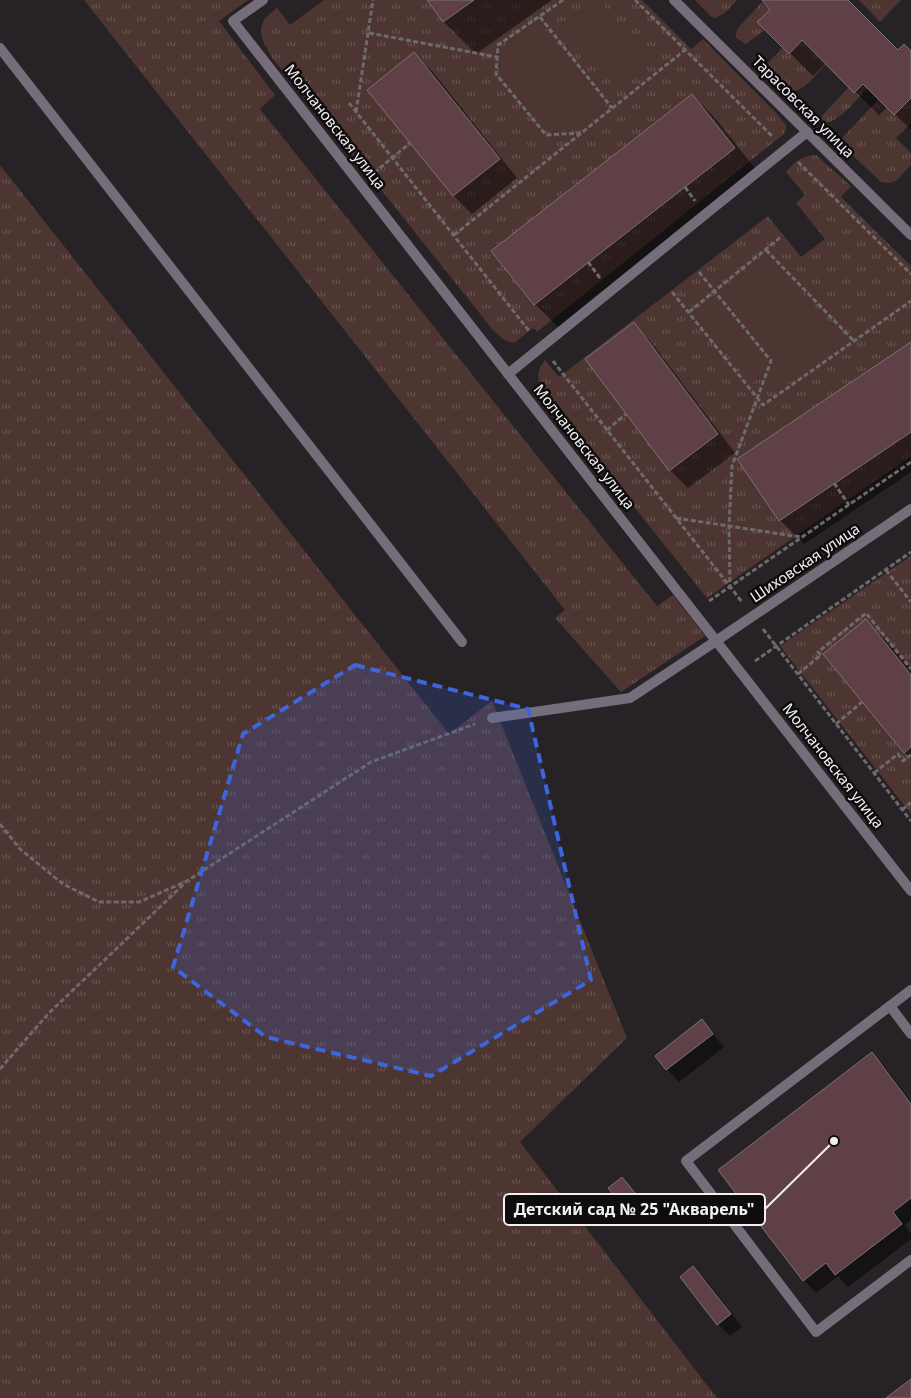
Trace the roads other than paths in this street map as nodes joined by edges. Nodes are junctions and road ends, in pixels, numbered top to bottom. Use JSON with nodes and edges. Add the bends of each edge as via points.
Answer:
{"nodes":[{"id":1,"x":263,"y":0,"type":"edge"},
{"id":2,"x":674,"y":0,"type":"edge"},
{"id":3,"x":0,"y":48,"type":"edge"},
{"id":4,"x":807,"y":132,"type":"junction"},
{"id":5,"x":911,"y":235,"type":"edge"},
{"id":6,"x":508,"y":374,"type":"junction"},
{"id":7,"x":911,"y":509,"type":"edge"},
{"id":8,"x":716,"y":641,"type":"junction"},
{"id":9,"x":462,"y":642,"type":"dead end"},
{"id":10,"x":492,"y":718,"type":"road end"},
{"id":11,"x":911,"y":891,"type":"edge"},
{"id":12,"x":911,"y":990,"type":"edge"},
{"id":13,"x":890,"y":1006,"type":"junction"},
{"id":14,"x":911,"y":1034,"type":"edge"},
{"id":15,"x":911,"y":1260,"type":"edge"}],
"edges":[{"from":1,"to":6,"type":"street","name":"Молчановская улица","via":[[233,21]]},
{"from":2,"to":4,"type":"street","name":"Тарасовская улица"},
{"from":3,"to":9,"type":"street"},
{"from":4,"to":5,"type":"street","name":"Тарасовская улица"},
{"from":4,"to":6,"type":"street"},
{"from":6,"to":8,"type":"street","name":"Молчановская улица"},
{"from":7,"to":8,"type":"street","name":"Шиховская улица"},
{"from":8,"to":10,"type":"street","name":"Шиховская улица","via":[[630,698]]},
{"from":8,"to":11,"type":"street","name":"Молчановская улица"},
{"from":12,"to":13,"type":"street"},
{"from":13,"to":14,"type":"street"},
{"from":13,"to":15,"type":"street","via":[[686,1161],[816,1332]]}]}
